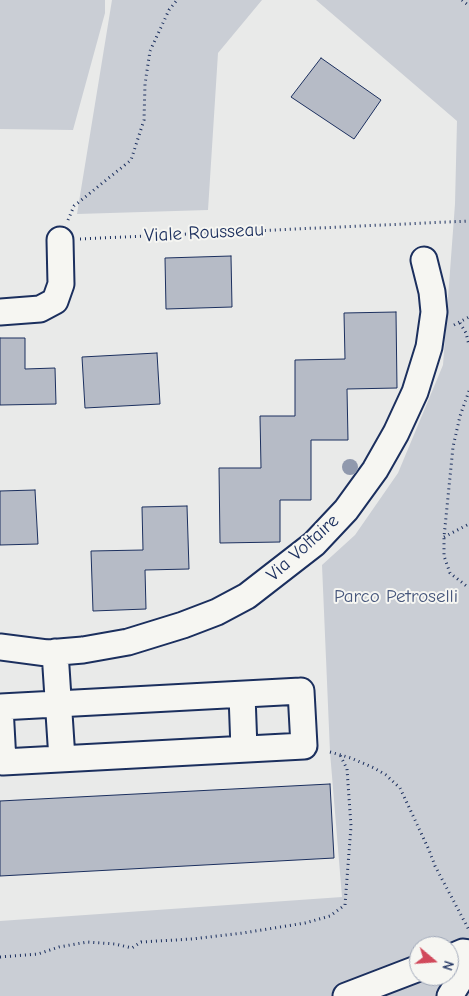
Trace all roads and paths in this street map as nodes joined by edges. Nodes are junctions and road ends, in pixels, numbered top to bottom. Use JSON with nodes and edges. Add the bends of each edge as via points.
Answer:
{"nodes":[{"id":1,"x":178,"y":0,"type":"edge"},
{"id":2,"x":462,"y":0,"type":"edge"},
{"id":3,"x":469,"y":6,"type":"edge"},
{"id":4,"x":469,"y":221,"type":"edge"},
{"id":5,"x":60,"y":240,"type":"junction"},
{"id":6,"x":424,"y":260,"type":"dead end"},
{"id":7,"x":0,"y":312,"type":"edge"},
{"id":8,"x":469,"y":318,"type":"edge"},
{"id":9,"x":469,"y":345,"type":"edge"},
{"id":10,"x":469,"y":392,"type":"edge"},
{"id":11,"x":469,"y":524,"type":"edge"},
{"id":12,"x":444,"y":536,"type":"junction"},
{"id":13,"x":469,"y":588,"type":"edge"},
{"id":14,"x":0,"y":647,"type":"edge"},
{"id":15,"x":55,"y":652,"type":"junction"},
{"id":16,"x":242,"y":694,"type":"junction"},
{"id":17,"x":58,"y":704,"type":"junction"},
{"id":18,"x":244,"y":749,"type":"junction"},
{"id":19,"x":330,"y":752,"type":"dead end"},
{"id":20,"x":340,"y":755,"type":"junction"},
{"id":21,"x":62,"y":759,"type":"junction"},
{"id":22,"x":469,"y":930,"type":"edge"},
{"id":23,"x":0,"y":957,"type":"edge"},
{"id":24,"x":469,"y":965,"type":"edge"},
{"id":25,"x":409,"y":972,"type":"edge"},
{"id":26,"x":346,"y":996,"type":"edge"},
{"id":27,"x":450,"y":996,"type":"edge"}],
"edges":[{"from":1,"to":5,"type":"path","via":[[169,10],[150,51],[144,120],[131,160],[74,206]]},
{"from":2,"to":3,"type":"path"},
{"from":4,"to":5,"type":"path","name":"Viale Rousseau"},
{"from":5,"to":7,"type":"street","via":[[62,284],[55,301],[40,309]]},
{"from":6,"to":15,"type":"street","name":"Via Voltaire","via":[[434,312],[431,339],[421,374],[407,410],[376,470],[330,528],[267,582],[217,612],[128,642]]},
{"from":8,"to":9,"type":"path","via":[[460,323]]},
{"from":10,"to":12,"type":"path","via":[[453,447]]},
{"from":11,"to":12,"type":"path"},
{"from":12,"to":13,"type":"path","via":[[444,556],[450,573]]},
{"from":14,"to":15,"type":"street","name":"Via Voltaire"},
{"from":15,"to":17,"type":"street"},
{"from":16,"to":17,"type":"street"},
{"from":16,"to":18,"type":"street"},
{"from":16,"to":18,"type":"street","via":[[302,691],[304,746]]},
{"from":17,"to":21,"type":"street"},
{"from":17,"to":21,"type":"street","via":[[0,707],[3,762]]},
{"from":18,"to":21,"type":"street"},
{"from":19,"to":20,"type":"path"},
{"from":20,"to":22,"type":"path","via":[[380,772],[400,788],[435,866]]},
{"from":20,"to":23,"type":"path","via":[[347,769],[351,826],[344,905],[330,916],[243,933],[141,942],[132,948],[87,942],[38,954]]},
{"from":24,"to":27,"type":"street"},
{"from":25,"to":26,"type":"street"}]}
